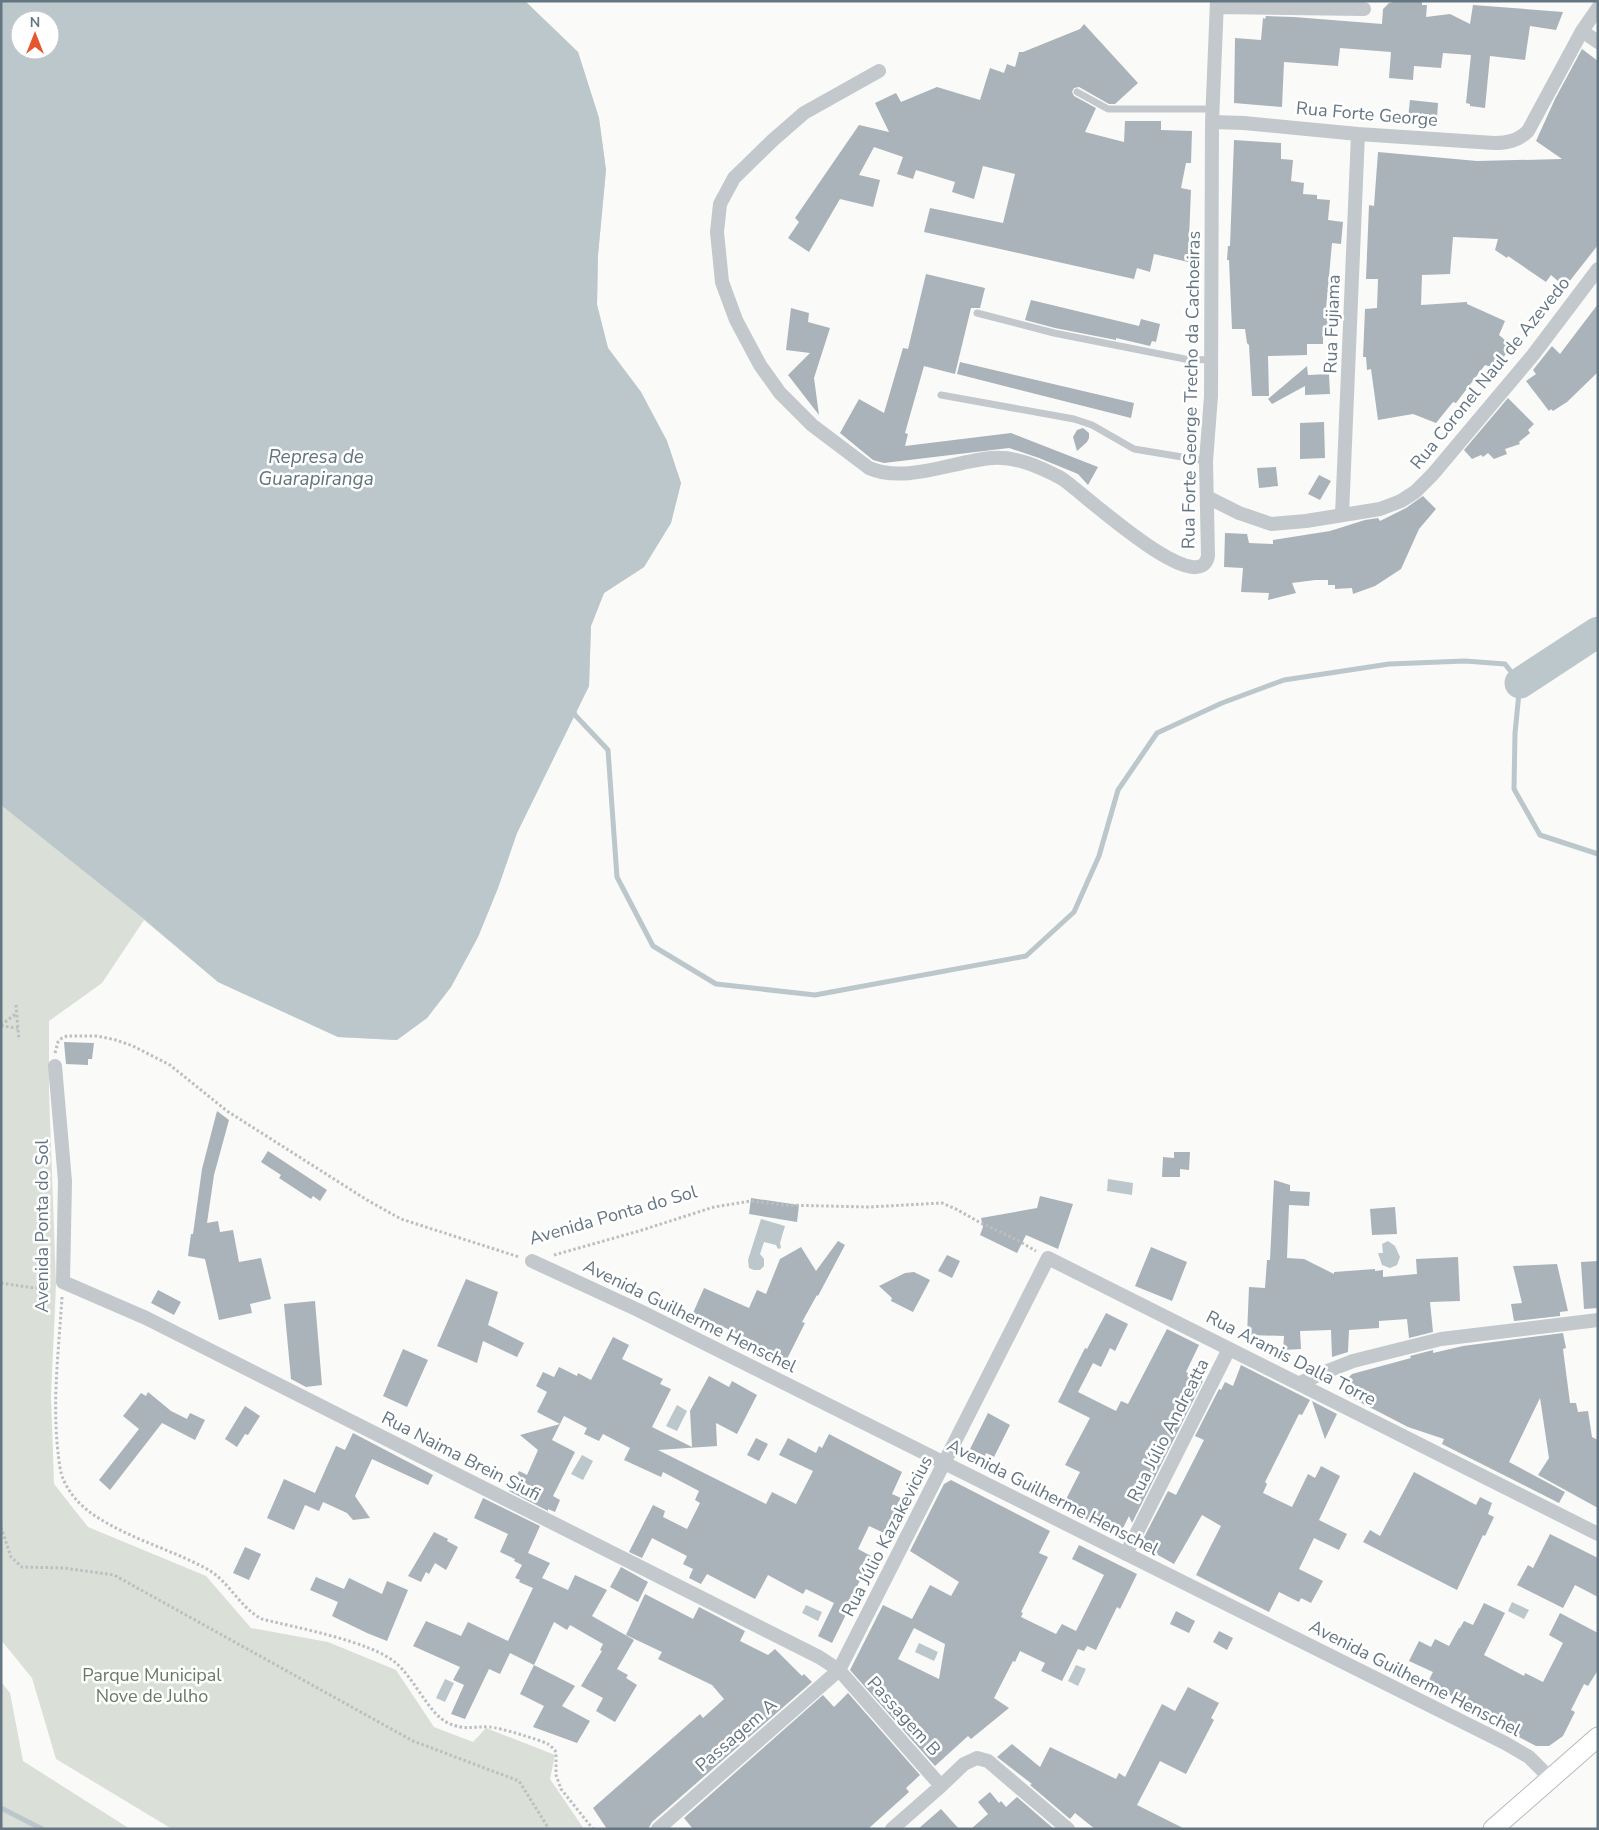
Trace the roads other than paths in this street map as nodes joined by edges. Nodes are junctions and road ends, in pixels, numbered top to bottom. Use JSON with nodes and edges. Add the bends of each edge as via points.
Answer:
{"nodes":[{"id":1,"x":1217,"y":4,"type":"edge"},
{"id":2,"x":1597,"y":6,"type":"edge"},
{"id":3,"x":1364,"y":10,"type":"dead end"},
{"id":4,"x":1582,"y":31,"type":"junction"},
{"id":5,"x":1598,"y":42,"type":"edge"},
{"id":6,"x":880,"y":71,"type":"dead end"},
{"id":7,"x":1077,"y":92,"type":"dead end"},
{"id":8,"x":1212,"y":116,"type":"junction"},
{"id":9,"x":1358,"y":134,"type":"junction"},
{"id":10,"x":1596,"y":272,"type":"edge"},
{"id":11,"x":977,"y":313,"type":"dead end"},
{"id":12,"x":1211,"y":360,"type":"junction"},
{"id":13,"x":941,"y":395,"type":"dead end"},
{"id":14,"x":1206,"y":461,"type":"junction"},
{"id":15,"x":1207,"y":497,"type":"junction"},
{"id":16,"x":1342,"y":515,"type":"junction"},
{"id":17,"x":56,"y":1066,"type":"road end"},
{"id":18,"x":1048,"y":1258,"type":"joint"},
{"id":19,"x":532,"y":1261,"type":"road end"},
{"id":20,"x":63,"y":1282,"type":"joint"},
{"id":21,"x":1598,"y":1320,"type":"edge"},
{"id":22,"x":1229,"y":1348,"type":"junction"},
{"id":23,"x":1300,"y":1384,"type":"junction"},
{"id":24,"x":945,"y":1463,"type":"junction"},
{"id":25,"x":1598,"y":1534,"type":"edge"},
{"id":26,"x":1126,"y":1554,"type":"junction"},
{"id":27,"x":839,"y":1670,"type":"junction"},
{"id":28,"x":1598,"y":1737,"type":"edge"},
{"id":29,"x":1550,"y":1778,"type":"junction"},
{"id":30,"x":941,"y":1786,"type":"junction"},
{"id":31,"x":658,"y":1829,"type":"edge"},
{"id":32,"x":892,"y":1829,"type":"edge"},
{"id":33,"x":1068,"y":1829,"type":"edge"},
{"id":34,"x":1493,"y":1829,"type":"edge"}],
"edges":[{"from":1,"to":3,"type":"street"},
{"from":1,"to":8,"type":"street","name":"Rua Forte George Trecho da Cachoeiras"},
{"from":2,"to":4,"type":"street"},
{"from":4,"to":5,"type":"street"},
{"from":4,"to":9,"type":"street","name":"Rua Forte George","via":[[1528,130],[1518,139],[1494,142]]},
{"from":6,"to":15,"type":"street","name":"Rua Forte George Trecho da Cachoeiras","via":[[804,113],[734,178],[720,204],[717,232],[722,282],[736,320],[780,394],[812,425],[877,472],[908,473],[993,458],[1020,460],[1062,479],[1134,537],[1177,562],[1193,567],[1204,565],[1208,556]]},
{"from":7,"to":8,"type":"lane","via":[[1108,109]]},
{"from":8,"to":9,"type":"street","name":"Rua Forte George"},
{"from":8,"to":12,"type":"street","name":"Rua Forte George Trecho da Cachoeiras"},
{"from":9,"to":16,"type":"street","name":"Rua Fujiama"},
{"from":10,"to":16,"type":"street","name":"Rua Coronel Naul de Azevedo","via":[[1503,392],[1415,492],[1380,509]]},
{"from":11,"to":12,"type":"lane","via":[[1054,333],[1184,358]]},
{"from":12,"to":14,"type":"street","name":"Rua Forte George Trecho da Cachoeiras"},
{"from":13,"to":14,"type":"lane","via":[[1074,419],[1092,425],[1134,449]]},
{"from":14,"to":15,"type":"street","name":"Rua Forte George Trecho da Cachoeiras"},
{"from":15,"to":16,"type":"street","name":"Rua Coronel Naul de Azevedo","via":[[1262,522],[1281,524]]},
{"from":17,"to":20,"type":"street","name":"Avenida Ponta do Sol","via":[[65,1181]]},
{"from":18,"to":22,"type":"street","name":"Rua Aramis Dalla Torre"},
{"from":18,"to":24,"type":"street","name":"Rua Júlio Kazakevicius"},
{"from":19,"to":24,"type":"street","name":"Avenida Guilherme Henschel","via":[[638,1310]]},
{"from":20,"to":27,"type":"street","name":"Rua Naima Brein Siufi","via":[[146,1318],[798,1646]]},
{"from":21,"to":23,"type":"street","via":[[1441,1338],[1353,1361]]},
{"from":22,"to":23,"type":"street","name":"Rua Aramis Dalla Torre"},
{"from":22,"to":26,"type":"street","name":"Rua Júlio Andreatta"},
{"from":23,"to":25,"type":"street","name":"Rua Aramis Dalla Torre"},
{"from":24,"to":26,"type":"street","name":"Avenida Guilherme Henschel"},
{"from":24,"to":27,"type":"street","name":"Rua Júlio Kazakevicius"},
{"from":26,"to":29,"type":"street","name":"Avenida Guilherme Henschel","via":[[1505,1743],[1529,1756]]},
{"from":27,"to":30,"type":"street","name":"Passagem B"},
{"from":27,"to":31,"type":"street","name":"Passagem A"},
{"from":28,"to":29,"type":"main road"},
{"from":29,"to":34,"type":"main road"},
{"from":30,"to":32,"type":"street"},
{"from":30,"to":33,"type":"street","via":[[964,1764],[978,1758],[988,1761]]}]}
